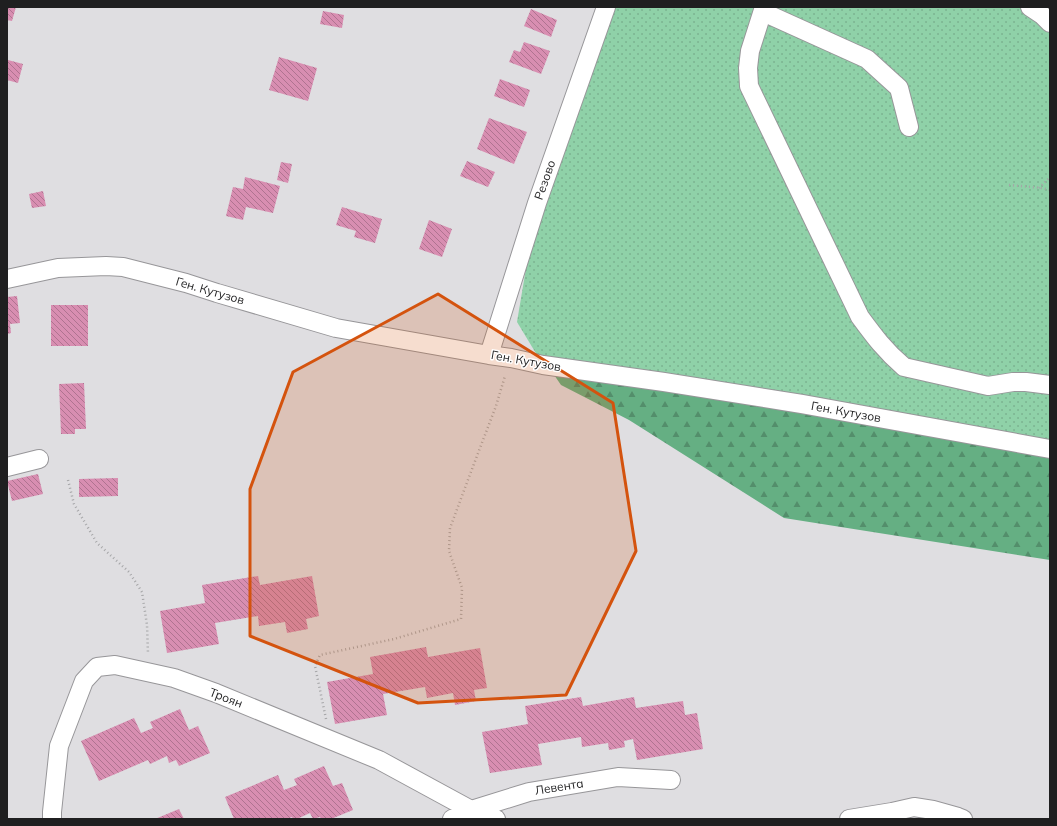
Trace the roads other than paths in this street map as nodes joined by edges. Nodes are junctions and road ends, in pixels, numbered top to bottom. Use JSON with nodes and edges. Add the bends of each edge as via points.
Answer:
{"nodes":[{"id":1,"x":606,"y":7,"type":"edge"},
{"id":2,"x":1030,"y":7,"type":"edge"},
{"id":3,"x":764,"y":9,"type":"edge"},
{"id":4,"x":1050,"y":23,"type":"edge"},
{"id":5,"x":909,"y":127,"type":"dead end"},
{"id":6,"x":7,"y":279,"type":"edge"},
{"id":7,"x":489,"y":355,"type":"junction"},
{"id":8,"x":1050,"y":385,"type":"edge"},
{"id":9,"x":1050,"y":449,"type":"edge"},
{"id":10,"x":39,"y":459,"type":"dead end"},
{"id":11,"x":7,"y":467,"type":"edge"},
{"id":12,"x":671,"y":780,"type":"dead end"},
{"id":13,"x":471,"y":810,"type":"junction"},
{"id":14,"x":52,"y":819,"type":"edge"},
{"id":15,"x":452,"y":819,"type":"edge"},
{"id":16,"x":496,"y":819,"type":"edge"},
{"id":17,"x":850,"y":819,"type":"edge"},
{"id":18,"x":963,"y":819,"type":"edge"}],
"edges":[{"from":1,"to":7,"type":"street","name":"Резово"},
{"from":2,"to":4,"type":"street"},
{"from":3,"to":5,"type":"street","via":[[867,59],[899,88]]},
{"from":3,"to":8,"type":"street","via":[[750,51],[749,86],[860,318],[878,342],[904,367],[988,386],[1013,382]]},
{"from":6,"to":7,"type":"street","name":"Ген. Кутузов","via":[[58,268],[123,267],[336,328]]},
{"from":7,"to":9,"type":"street","name":"Ген. Кутузов","via":[[802,404]]},
{"from":10,"to":11,"type":"street"},
{"from":12,"to":13,"type":"street","name":"Левента","via":[[618,777],[529,792]]},
{"from":13,"to":14,"type":"street","name":"Троян","via":[[379,760],[216,693],[174,678],[109,665],[97,667],[84,681],[59,746]]},
{"from":13,"to":15,"type":"street","name":"Левента"},
{"from":13,"to":16,"type":"street","name":"Троян"},
{"from":17,"to":18,"type":"street","via":[[914,807]]}]}
